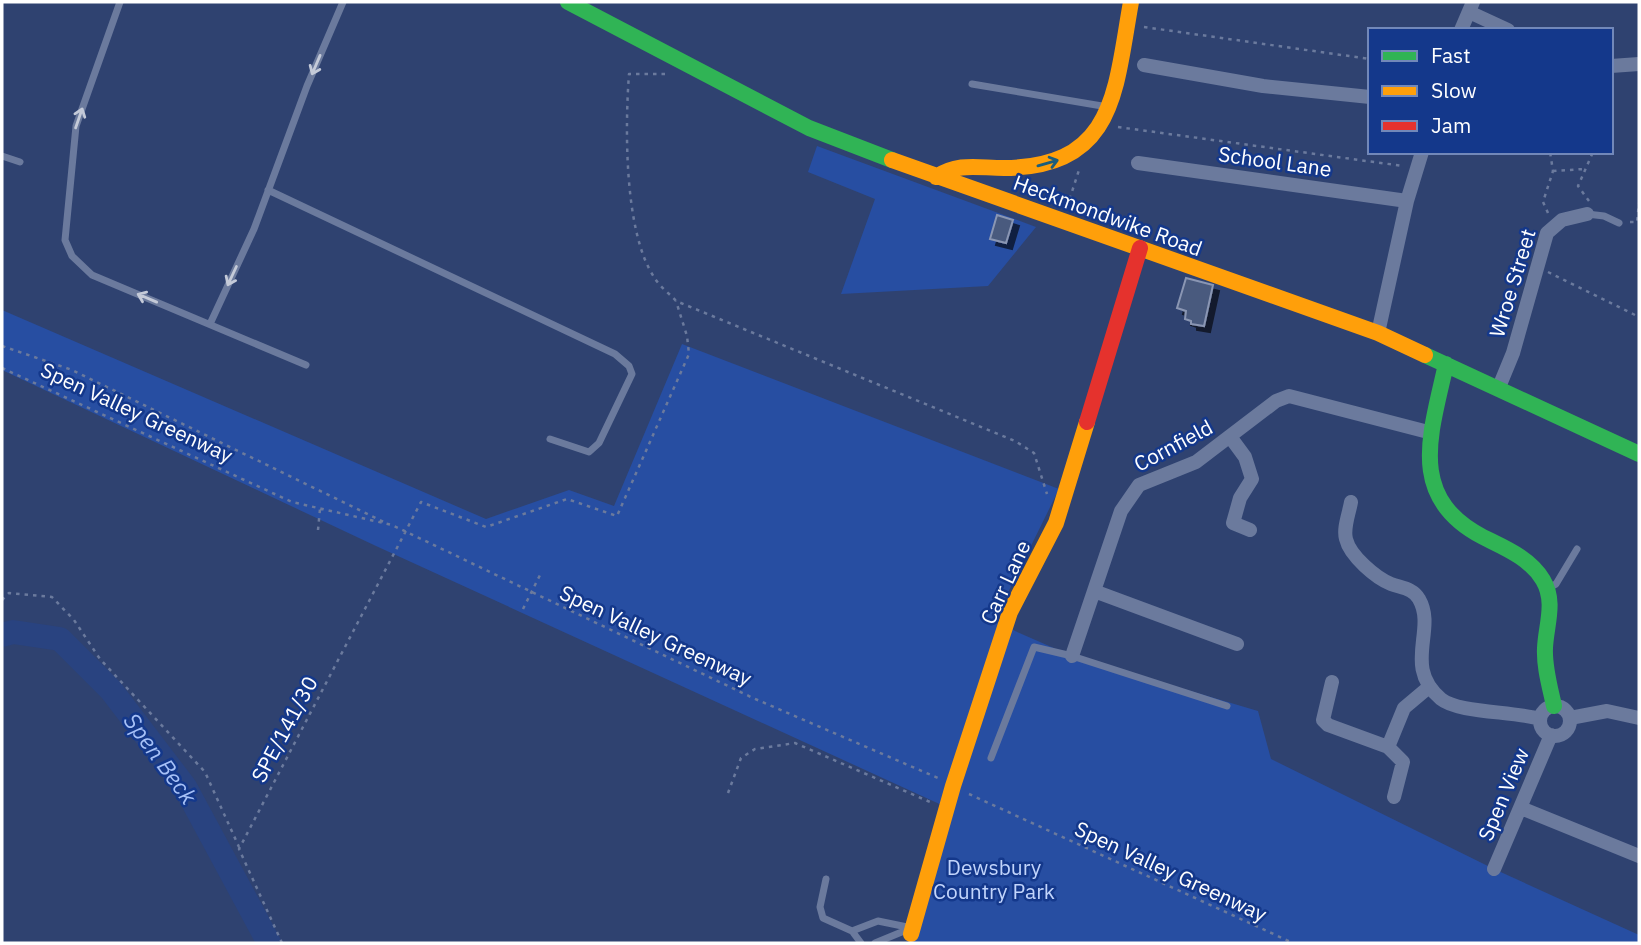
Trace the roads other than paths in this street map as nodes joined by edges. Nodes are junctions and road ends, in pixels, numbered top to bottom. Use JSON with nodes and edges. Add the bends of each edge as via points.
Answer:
{"nodes":[{"id":1,"x":120,"y":2,"type":"edge"},
{"id":2,"x":343,"y":2,"type":"edge"},
{"id":3,"x":568,"y":2,"type":"edge"},
{"id":4,"x":1131,"y":2,"type":"edge"},
{"id":5,"x":1471,"y":7,"type":"edge"},
{"id":6,"x":1462,"y":28,"type":"edge"},
{"id":7,"x":1505,"y":28,"type":"edge"},
{"id":8,"x":1639,"y":64,"type":"edge"},
{"id":9,"x":1144,"y":65,"type":"dead end"},
{"id":10,"x":1613,"y":66,"type":"edge"},
{"id":11,"x":972,"y":84,"type":"dead end"},
{"id":12,"x":1368,"y":97,"type":"edge"},
{"id":13,"x":1108,"y":107,"type":"junction"},
{"id":14,"x":1421,"y":154,"type":"edge"},
{"id":15,"x":2,"y":156,"type":"edge"},
{"id":16,"x":20,"y":162,"type":"dead end"},
{"id":17,"x":1139,"y":163,"type":"dead end"},
{"id":18,"x":936,"y":177,"type":"junction"},
{"id":19,"x":268,"y":190,"type":"junction"},
{"id":20,"x":1407,"y":201,"type":"junction"},
{"id":21,"x":1587,"y":214,"type":"joint"},
{"id":22,"x":1619,"y":223,"type":"road end"},
{"id":23,"x":1140,"y":248,"type":"junction"},
{"id":24,"x":210,"y":324,"type":"junction"},
{"id":25,"x":1378,"y":333,"type":"junction"},
{"id":26,"x":1446,"y":364,"type":"junction"},
{"id":27,"x":306,"y":365,"type":"dead end"},
{"id":28,"x":1499,"y":387,"type":"junction"},
{"id":29,"x":1432,"y":433,"type":"junction"},
{"id":30,"x":1231,"y":438,"type":"junction"},
{"id":31,"x":550,"y":439,"type":"dead end"},
{"id":32,"x":1639,"y":454,"type":"edge"},
{"id":33,"x":1351,"y":502,"type":"dead end"},
{"id":34,"x":1250,"y":530,"type":"dead end"},
{"id":35,"x":1577,"y":549,"type":"dead end"},
{"id":36,"x":1547,"y":588,"type":"junction"},
{"id":37,"x":1094,"y":591,"type":"junction"},
{"id":38,"x":1237,"y":644,"type":"dead end"},
{"id":39,"x":1072,"y":656,"type":"junction"},
{"id":40,"x":1332,"y":682,"type":"dead end"},
{"id":41,"x":1429,"y":687,"type":"junction"},
{"id":42,"x":1227,"y":706,"type":"dead end"},
{"id":43,"x":1554,"y":706,"type":"junction"},
{"id":44,"x":1570,"y":718,"type":"junction"},
{"id":45,"x":1639,"y":718,"type":"edge"},
{"id":46,"x":1540,"y":719,"type":"junction"},
{"id":47,"x":1551,"y":735,"type":"junction"},
{"id":48,"x":1388,"y":747,"type":"junction"},
{"id":49,"x":991,"y":758,"type":"dead end"},
{"id":50,"x":1394,"y":797,"type":"dead end"},
{"id":51,"x":1521,"y":808,"type":"junction"},
{"id":52,"x":1639,"y":856,"type":"edge"},
{"id":53,"x":1494,"y":869,"type":"dead end"},
{"id":54,"x":826,"y":879,"type":"dead end"},
{"id":55,"x":852,"y":931,"type":"junction"},
{"id":56,"x":912,"y":931,"type":"junction"},
{"id":57,"x":861,"y":943,"type":"edge"},
{"id":58,"x":876,"y":943,"type":"edge"}],
"edges":[{"from":24,"to":1,"type":"lane","one_way":true,"via":[[92,275],[72,257],[65,240],[76,126]]},
{"from":2,"to":19,"type":"lane","one_way":true},
{"from":3,"to":18,"type":"street","name":"Heckmondwike Road","via":[[809,128]]},
{"from":4,"to":13,"type":"street"},
{"from":5,"to":6,"type":"street"},
{"from":5,"to":7,"type":"street"},
{"from":8,"to":10,"type":"street"},
{"from":9,"to":12,"type":"street","via":[[1263,86]]},
{"from":11,"to":13,"type":"lane"},
{"from":18,"to":13,"type":"street","one_way":true,"via":[[952,165],[1044,166],[1086,147]]},
{"from":14,"to":20,"type":"street"},
{"from":15,"to":16,"type":"lane"},
{"from":17,"to":20,"type":"street","name":"School Lane"},
{"from":18,"to":23,"type":"street","name":"Heckmondwike Road"},
{"from":19,"to":24,"type":"lane","one_way":true},
{"from":19,"to":31,"type":"lane","via":[[615,354],[629,366],[632,374],[599,443],[589,452]]},
{"from":20,"to":25,"type":"street"},
{"from":21,"to":22,"type":"lane"},
{"from":21,"to":28,"type":"street","name":"Wroe Street","via":[[1553,224],[1547,233]]},
{"from":23,"to":25,"type":"street","name":"Heckmondwike Road"},
{"from":23,"to":56,"type":"street","name":"Carr Lane","via":[[1056,523],[1010,612]]},
{"from":24,"to":27,"type":"lane"},
{"from":25,"to":26,"type":"street","name":"Heckmondwike Road"},
{"from":26,"to":28,"type":"street","name":"Heckmondwike Road"},
{"from":26,"to":29,"type":"street"},
{"from":28,"to":32,"type":"street","name":"Heckmondwike Road"},
{"from":29,"to":30,"type":"street","name":"Cornfield","via":[[1289,396],[1276,401]]},
{"from":29,"to":36,"type":"street","via":[[1430,483],[1435,498],[1469,530],[1512,551]]},
{"from":30,"to":34,"type":"street","via":[[1245,457],[1252,480],[1240,498],[1233,523]]},
{"from":30,"to":37,"type":"street","name":"Cornfield","via":[[1196,462],[1139,485],[1121,512]]},
{"from":33,"to":41,"type":"street","via":[[1345,532],[1351,550],[1384,580],[1419,598],[1423,674]]},
{"from":35,"to":36,"type":"lane","via":[[1561,577]]},
{"from":36,"to":43,"type":"street","via":[[1551,619],[1545,647]]},
{"from":37,"to":38,"type":"street"},
{"from":37,"to":39,"type":"street","name":"Cornfield"},
{"from":39,"to":42,"type":"lane"},
{"from":39,"to":49,"type":"lane","via":[[1034,648]]},
{"from":40,"to":48,"type":"street","via":[[1322,720]]},
{"from":41,"to":46,"type":"street","via":[[1457,708]]},
{"from":41,"to":48,"type":"street","via":[[1404,708]]},
{"from":43,"to":44,"type":"street","via":[[1566,710]]},
{"from":43,"to":46,"type":"street"},
{"from":44,"to":45,"type":"street","via":[[1606,711]]},
{"from":44,"to":47,"type":"street","name":"Spen View","via":[[1565,732]]},
{"from":46,"to":47,"type":"street","name":"Spen View"},
{"from":47,"to":51,"type":"street","name":"Spen View"},
{"from":48,"to":50,"type":"street","via":[[1403,762]]},
{"from":51,"to":52,"type":"street"},
{"from":51,"to":53,"type":"street","name":"Spen View"},
{"from":54,"to":55,"type":"lane","via":[[820,907],[823,918]]},
{"from":55,"to":56,"type":"lane","via":[[878,921]]},
{"from":55,"to":57,"type":"lane"},
{"from":56,"to":58,"type":"lane"}]}
